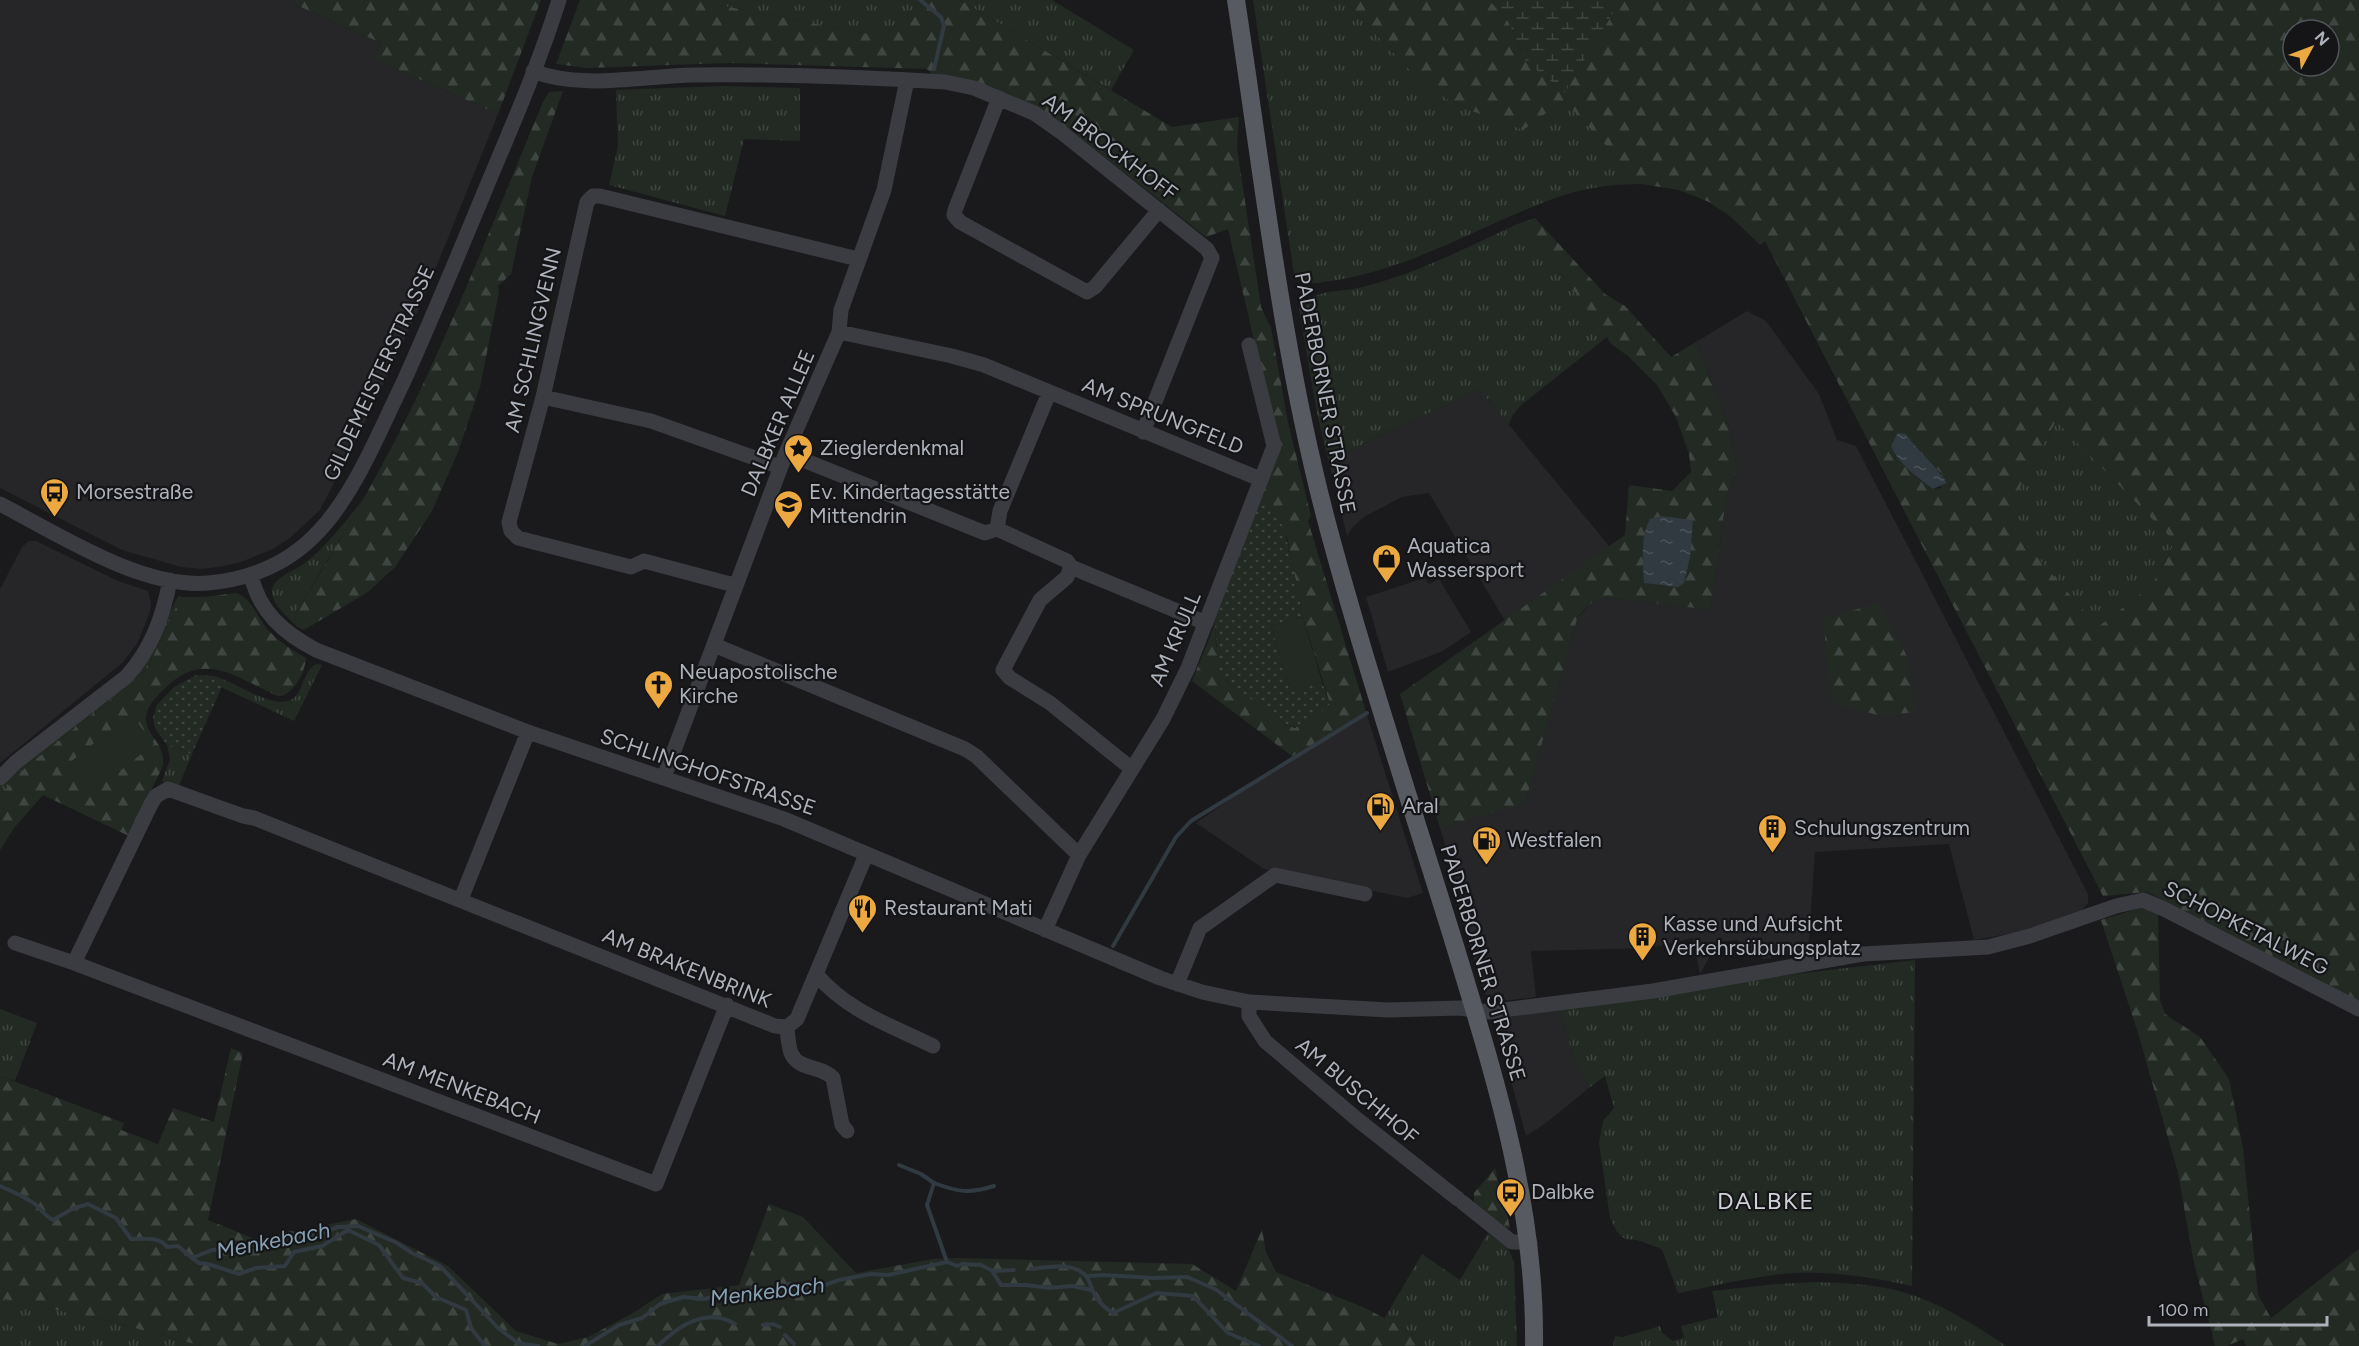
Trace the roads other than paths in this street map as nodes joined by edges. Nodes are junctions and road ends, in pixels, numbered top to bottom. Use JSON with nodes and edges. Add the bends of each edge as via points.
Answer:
{"nodes":[{"id":1,"x":559,"y":0,"type":"edge"},
{"id":2,"x":1236,"y":0,"type":"edge"},
{"id":3,"x":533,"y":71,"type":"junction"},
{"id":4,"x":907,"y":80,"type":"junction"},
{"id":5,"x":999,"y":98,"type":"junction"},
{"id":6,"x":1159,"y":210,"type":"junction"},
{"id":7,"x":858,"y":259,"type":"junction"},
{"id":8,"x":839,"y":332,"type":"junction"},
{"id":9,"x":1249,"y":345,"type":"dead end"},
{"id":10,"x":1049,"y":393,"type":"junction"},
{"id":11,"x":543,"y":397,"type":"junction"},
{"id":12,"x":1143,"y":432,"type":"junction"},
{"id":13,"x":783,"y":460,"type":"junction"},
{"id":14,"x":1260,"y":479,"type":"junction"},
{"id":15,"x":0,"y":504,"type":"edge"},
{"id":16,"x":997,"y":529,"type":"junction"},
{"id":17,"x":1071,"y":567,"type":"junction"},
{"id":18,"x":251,"y":575,"type":"junction"},
{"id":19,"x":170,"y":580,"type":"junction"},
{"id":20,"x":734,"y":585,"type":"junction"},
{"id":21,"x":1206,"y":623,"type":"junction"},
{"id":22,"x":714,"y":645,"type":"junction"},
{"id":23,"x":528,"y":732,"type":"junction"},
{"id":24,"x":1132,"y":770,"type":"junction"},
{"id":25,"x":664,"y":777,"type":"junction"},
{"id":26,"x":0,"y":778,"type":"edge"},
{"id":27,"x":866,"y":855,"type":"junction"},
{"id":28,"x":1078,"y":855,"type":"junction"},
{"id":29,"x":1365,"y":894,"type":"dead end"},
{"id":30,"x":461,"y":899,"type":"junction"},
{"id":31,"x":1045,"y":930,"type":"junction"},
{"id":32,"x":15,"y":943,"type":"dead end"},
{"id":33,"x":74,"y":963,"type":"junction"},
{"id":34,"x":816,"y":974,"type":"junction"},
{"id":35,"x":1177,"y":984,"type":"junction"},
{"id":36,"x":1249,"y":1002,"type":"junction"},
{"id":37,"x":727,"y":1005,"type":"junction"},
{"id":38,"x":2359,"y":1009,"type":"edge"},
{"id":39,"x":1474,"y":1010,"type":"junction"},
{"id":40,"x":787,"y":1027,"type":"junction"},
{"id":41,"x":933,"y":1046,"type":"dead end"},
{"id":42,"x":847,"y":1131,"type":"dead end"},
{"id":43,"x":1530,"y":1242,"type":"junction"},
{"id":44,"x":1534,"y":1346,"type":"edge"}],
"edges":[{"from":1,"to":3,"type":"street"},
{"from":2,"to":39,"type":"main road","name":"PADERBORNER STRASSE","via":[[1297,395],[1315,473],[1328,528]]},
{"from":3,"to":4,"type":"street","name":"AM BROCKHOFF","via":[[581,81],[727,75]]},
{"from":3,"to":18,"type":"street","name":"GILDEMEISTERSTRASSE","via":[[419,346],[355,479],[311,539],[278,563]]},
{"from":4,"to":5,"type":"street","name":"AM BROCKHOFF","via":[[955,84]]},
{"from":4,"to":7,"type":"street","name":"DALBKER ALLEE","via":[[884,190]]},
{"from":5,"to":6,"type":"street","name":"AM BROCKHOFF","via":[[1034,113]]},
{"from":5,"to":6,"type":"street","via":[[955,210],[960,222],[1087,292]]},
{"from":6,"to":12,"type":"street","name":"AM BROCKHOFF","via":[[1207,249],[1212,262]]},
{"from":7,"to":8,"type":"street","name":"DALBKER ALLEE","via":[[841,310]]},
{"from":7,"to":11,"type":"street","name":"AM SCHLINGVENN","via":[[593,196],[587,202]]},
{"from":8,"to":10,"type":"street","name":"AM SPRUNGFELD","via":[[984,365]]},
{"from":8,"to":13,"type":"street","name":"DALBKER ALLEE"},
{"from":9,"to":14,"type":"street","name":"AM KRULL","via":[[1274,446]]},
{"from":10,"to":12,"type":"street","name":"AM SPRUNGFELD"},
{"from":10,"to":16,"type":"street","name":"AM SPRUNGFELD","via":[[1000,511]]},
{"from":11,"to":13,"type":"street","via":[[651,421]]},
{"from":11,"to":20,"type":"street","name":"AM SCHLINGVENN","via":[[509,522],[518,538],[631,567],[644,561]]},
{"from":12,"to":14,"type":"street","name":"AM SPRUNGFELD"},
{"from":13,"to":16,"type":"street","via":[[985,533]]},
{"from":13,"to":20,"type":"street","name":"DALBKER ALLEE"},
{"from":14,"to":21,"type":"street","name":"AM KRULL"},
{"from":15,"to":19,"type":"street","name":"GILDEMEISTERSTRASSE","via":[[126,568]]},
{"from":16,"to":17,"type":"street","via":[[1067,561]]},
{"from":17,"to":21,"type":"street"},
{"from":17,"to":24,"type":"street","via":[[1067,577],[1040,600],[1004,670]]},
{"from":18,"to":19,"type":"street","name":"GILDEMEISTERSTRASSE","via":[[208,583]]},
{"from":18,"to":23,"type":"street","name":"SCHLINGHOFSTRASSE","via":[[270,616],[298,640],[346,663]]},
{"from":19,"to":26,"type":"street","via":[[157,630],[136,666]]},
{"from":20,"to":22,"type":"street","name":"DALBKER ALLEE"},
{"from":21,"to":24,"type":"street","name":"AM KRULL","via":[[1163,719]]},
{"from":22,"to":25,"type":"street","name":"DALBKER ALLEE"},
{"from":22,"to":28,"type":"street","via":[[965,749]]},
{"from":23,"to":25,"type":"street","name":"SCHLINGHOFSTRASSE"},
{"from":23,"to":30,"type":"street"},
{"from":24,"to":28,"type":"street","name":"AM KRULL"},
{"from":25,"to":27,"type":"street","name":"SCHLINGHOFSTRASSE","via":[[784,819]]},
{"from":27,"to":31,"type":"street","name":"SCHLINGHOFSTRASSE"},
{"from":27,"to":34,"type":"street","name":"AM BRAKENBRINK"},
{"from":28,"to":31,"type":"street","name":"AM KRULL"},
{"from":29,"to":35,"type":"street","via":[[1275,875],[1200,928]]},
{"from":30,"to":33,"type":"street","name":"AM BRAKENBRINK","via":[[254,818],[168,789],[151,804]]},
{"from":30,"to":37,"type":"street","name":"AM BRAKENBRINK"},
{"from":31,"to":35,"type":"street","name":"SCHLINGHOFSTRASSE"},
{"from":32,"to":33,"type":"street","name":"AM MENKEBACH"},
{"from":33,"to":37,"type":"street","name":"AM MENKEBACH","via":[[656,1184]]},
{"from":34,"to":40,"type":"street","name":"AM BRAKENBRINK","via":[[797,1019]]},
{"from":34,"to":41,"type":"street","via":[[847,1004]]},
{"from":35,"to":36,"type":"street","name":"SCHLINGHOFSTRASSE"},
{"from":36,"to":39,"type":"street","name":"SCHLINGHOFSTRASSE","via":[[1388,1010]]},
{"from":36,"to":43,"type":"street","name":"AM BUSCHHOF","via":[[1249,1016],[1265,1041],[1512,1242]]},
{"from":37,"to":40,"type":"street","name":"AM BRAKENBRINK"},
{"from":38,"to":39,"type":"street","name":"SCHOPKETALWEG","via":[[2143,900],[1988,947],[1863,954],[1653,991],[1488,1012]]},
{"from":39,"to":43,"type":"main road","name":"PADERBORNER STRASSE","via":[[1513,1150]]},
{"from":40,"to":42,"type":"street","via":[[792,1055],[798,1062],[833,1077]]},
{"from":43,"to":44,"type":"main road","name":"PADERBORNER STRASSE"}]}
